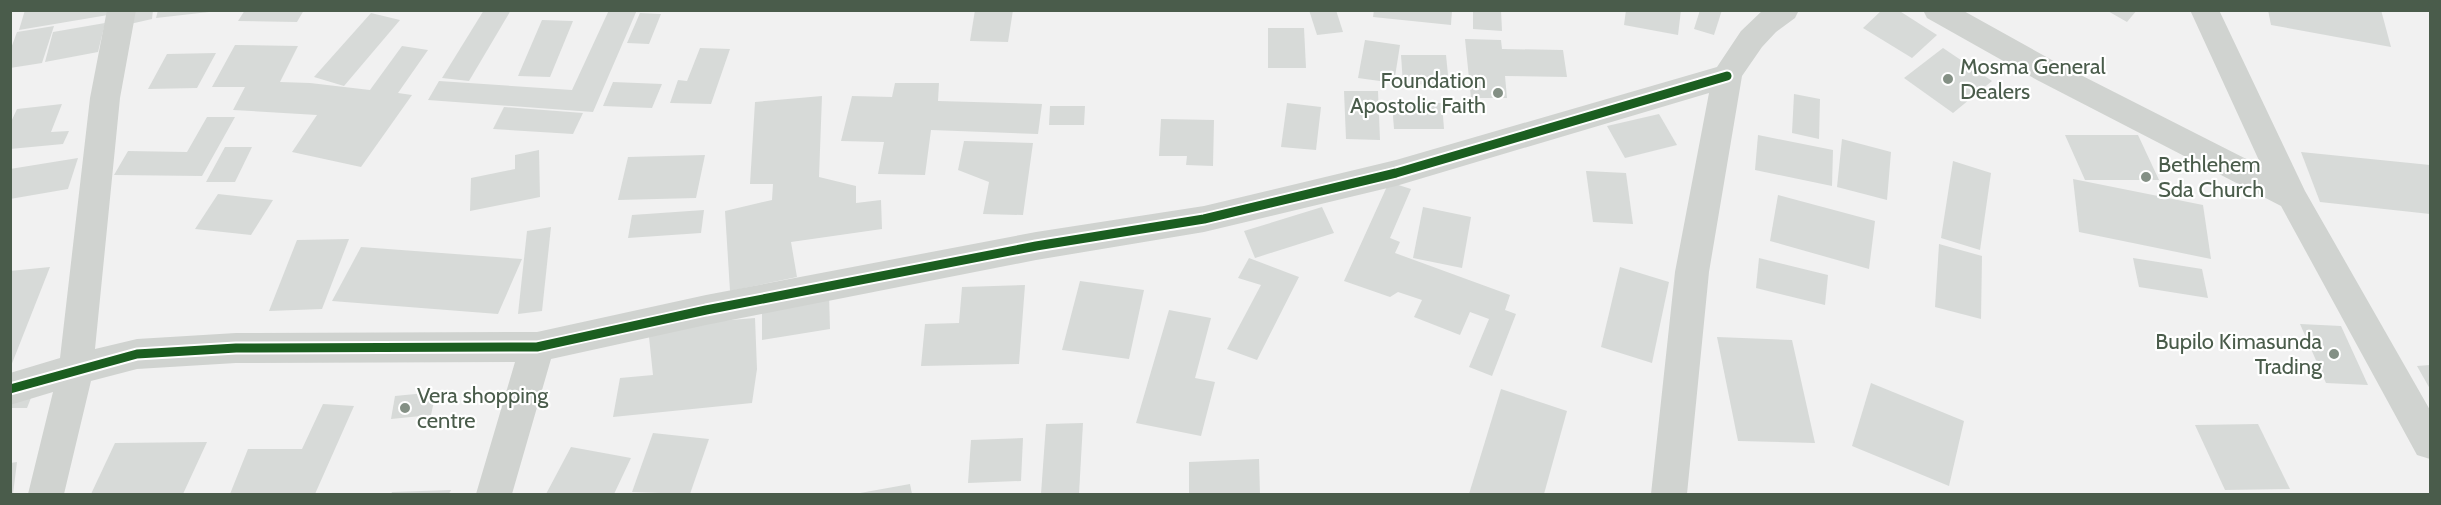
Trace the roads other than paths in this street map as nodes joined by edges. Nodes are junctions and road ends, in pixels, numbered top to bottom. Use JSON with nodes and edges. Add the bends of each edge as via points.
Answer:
{"nodes":[{"id":1,"x":122,"y":10,"type":"edge"},
{"id":2,"x":1785,"y":10,"type":"edge"},
{"id":3,"x":1936,"y":10,"type":"edge"},
{"id":4,"x":2204,"y":10,"type":"edge"},
{"id":5,"x":1727,"y":76,"type":"junction"},
{"id":6,"x":2292,"y":197,"type":"junction"},
{"id":7,"x":537,"y":347,"type":"junction"},
{"id":8,"x":76,"y":369,"type":"junction"},
{"id":9,"x":10,"y":389,"type":"edge"},
{"id":10,"x":2430,"y":442,"type":"edge"},
{"id":11,"x":46,"y":495,"type":"edge"},
{"id":12,"x":494,"y":495,"type":"edge"},
{"id":13,"x":1669,"y":495,"type":"edge"}],
"edges":[{"from":1,"to":8,"type":"street","via":[[105,99]]},
{"from":2,"to":5,"type":"street","via":[[1764,23],[1742,49]]},
{"from":3,"to":6,"type":"street"},
{"from":4,"to":6,"type":"street"},
{"from":5,"to":7,"type":"street","via":[[1396,173],[1204,219],[1012,250]]},
{"from":5,"to":13,"type":"street","via":[[1692,272]]},
{"from":6,"to":10,"type":"street"},
{"from":7,"to":8,"type":"street","via":[[236,348],[137,354]]},
{"from":7,"to":12,"type":"street"},
{"from":8,"to":9,"type":"street"},
{"from":8,"to":11,"type":"street"}]}
